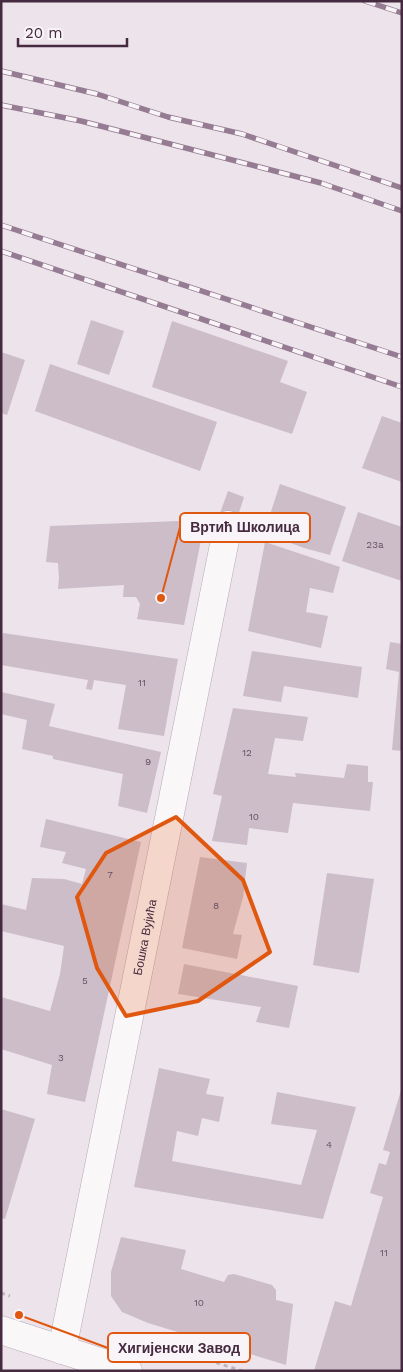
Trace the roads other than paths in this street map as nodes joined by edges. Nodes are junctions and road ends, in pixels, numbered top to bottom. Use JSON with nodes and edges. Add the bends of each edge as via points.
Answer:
{"nodes":[{"id":1,"x":228,"y":525,"type":"dead end"},
{"id":2,"x":1,"y":1330,"type":"edge"},
{"id":3,"x":62,"y":1350,"type":"junction"},
{"id":4,"x":128,"y":1371,"type":"edge"}],
"edges":[{"from":1,"to":3,"type":"street","name":"Бошка Вујића"},
{"from":2,"to":3,"type":"street"},
{"from":3,"to":4,"type":"street"}]}
